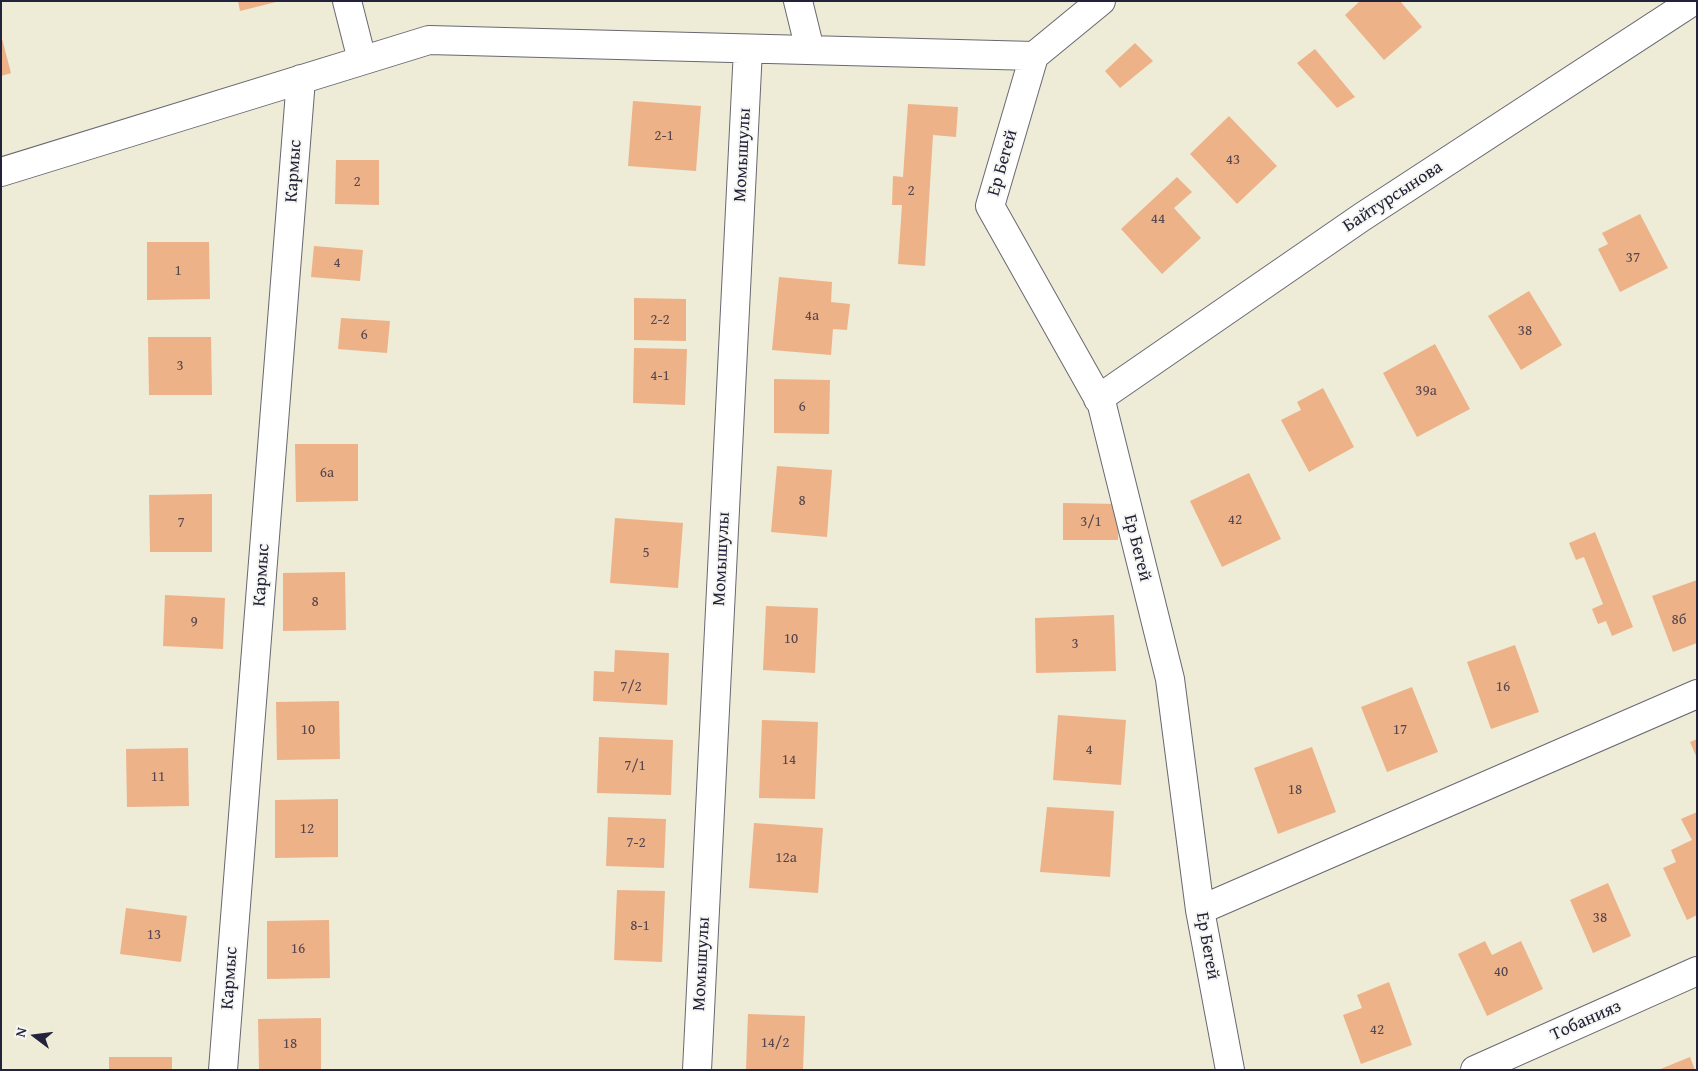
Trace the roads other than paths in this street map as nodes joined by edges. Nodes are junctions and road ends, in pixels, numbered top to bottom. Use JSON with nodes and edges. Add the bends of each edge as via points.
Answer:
{"nodes":[{"id":1,"x":347,"y":1,"type":"edge"},
{"id":2,"x":798,"y":1,"type":"edge"},
{"id":3,"x":1101,"y":1,"type":"edge"},
{"id":4,"x":1693,"y":1,"type":"edge"},
{"id":5,"x":748,"y":49,"type":"junction"},
{"id":6,"x":810,"y":50,"type":"junction"},
{"id":7,"x":1034,"y":56,"type":"junction"},
{"id":8,"x":362,"y":60,"type":"junction"},
{"id":9,"x":301,"y":79,"type":"junction"},
{"id":10,"x":1,"y":172,"type":"edge"},
{"id":11,"x":1098,"y":399,"type":"junction"},
{"id":12,"x":1697,"y":694,"type":"edge"},
{"id":13,"x":1200,"y":910,"type":"junction"},
{"id":14,"x":1697,"y":971,"type":"edge"},
{"id":15,"x":223,"y":1070,"type":"edge"},
{"id":16,"x":697,"y":1070,"type":"edge"},
{"id":17,"x":1230,"y":1070,"type":"edge"},
{"id":18,"x":1474,"y":1070,"type":"edge"}],
"edges":[{"from":1,"to":8,"type":"street"},
{"from":2,"to":6,"type":"street"},
{"from":3,"to":7,"type":"street"},
{"from":4,"to":11,"type":"street","name":"Байтурсынова","via":[[1362,217]]},
{"from":5,"to":6,"type":"street"},
{"from":5,"to":8,"type":"street","via":[[429,40]]},
{"from":5,"to":16,"type":"street","name":"Момышулы"},
{"from":6,"to":7,"type":"street"},
{"from":7,"to":11,"type":"street","name":"Ер Бегей","via":[[990,206]]},
{"from":8,"to":9,"type":"street"},
{"from":9,"to":10,"type":"street"},
{"from":9,"to":15,"type":"street","name":"Кармыс"},
{"from":11,"to":13,"type":"street","name":"Ер Бегей","via":[[1170,679]]},
{"from":12,"to":13,"type":"street"},
{"from":13,"to":17,"type":"street","name":"Ер Бегей"},
{"from":14,"to":18,"type":"street","name":"Тобанияз"}]}
